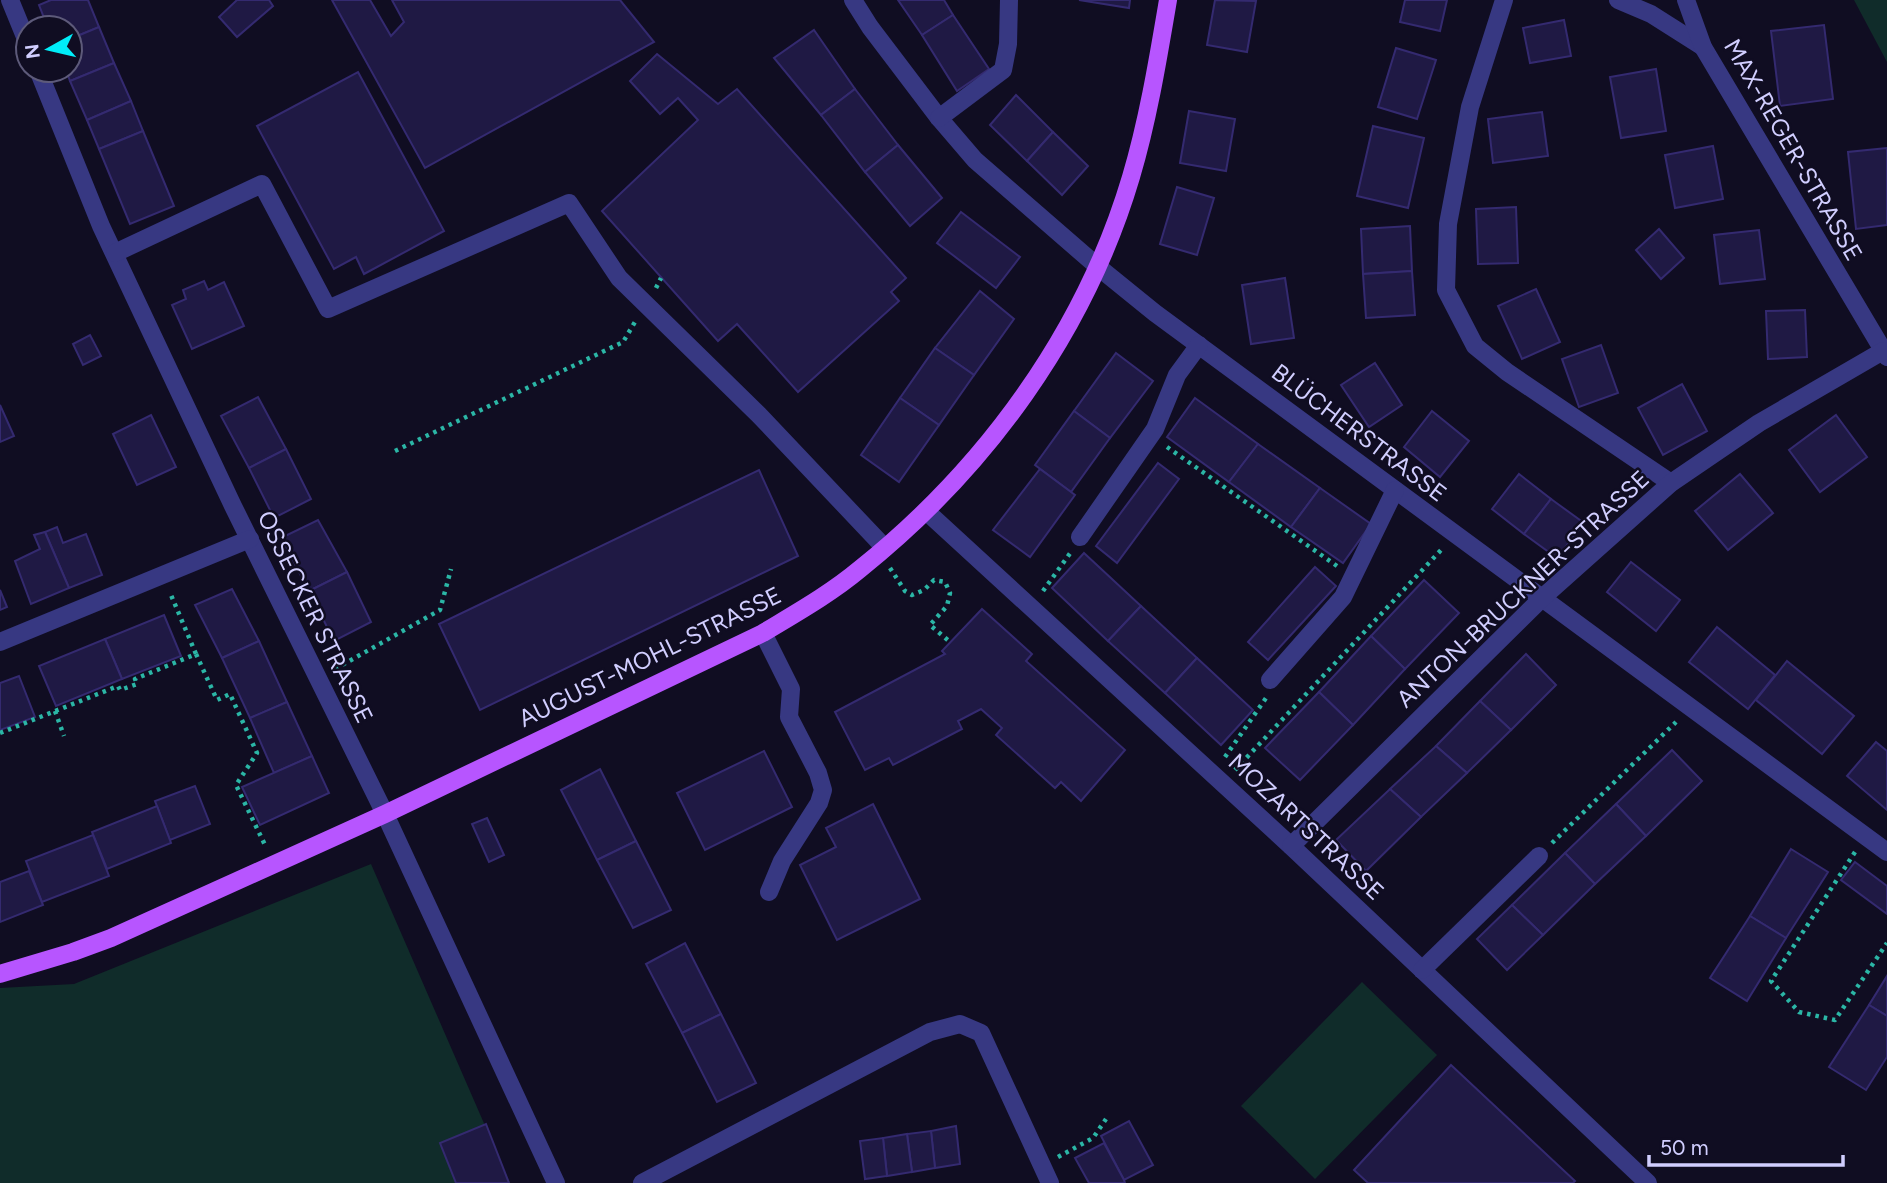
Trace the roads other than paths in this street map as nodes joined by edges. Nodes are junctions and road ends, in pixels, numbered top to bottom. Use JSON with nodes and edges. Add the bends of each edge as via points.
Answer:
{"nodes":[{"id":1,"x":853,"y":0,"type":"edge"},
{"id":2,"x":1009,"y":0,"type":"edge"},
{"id":3,"x":1168,"y":0,"type":"edge"},
{"id":4,"x":1504,"y":0,"type":"edge"},
{"id":5,"x":1618,"y":0,"type":"edge"},
{"id":6,"x":1686,"y":0,"type":"edge"},
{"id":7,"x":1703,"y":47,"type":"junction"},
{"id":8,"x":44,"y":84,"type":"edge"},
{"id":9,"x":939,"y":118,"type":"junction"},
{"id":10,"x":115,"y":253,"type":"junction"},
{"id":11,"x":1097,"y":266,"type":"junction"},
{"id":12,"x":1199,"y":345,"type":"junction"},
{"id":13,"x":1885,"y":354,"type":"edge"},
{"id":14,"x":1671,"y":484,"type":"junction"},
{"id":15,"x":1395,"y":490,"type":"junction"},
{"id":16,"x":926,"y":511,"type":"junction"},
{"id":17,"x":1080,"y":537,"type":"road end"},
{"id":18,"x":250,"y":539,"type":"junction"},
{"id":19,"x":881,"y":551,"type":"junction"},
{"id":20,"x":1542,"y":598,"type":"junction"},
{"id":21,"x":763,"y":633,"type":"junction"},
{"id":22,"x":0,"y":642,"type":"edge"},
{"id":23,"x":1270,"y":680,"type":"road end"},
{"id":24,"x":385,"y":814,"type":"junction"},
{"id":25,"x":1291,"y":846,"type":"junction"},
{"id":26,"x":1887,"y":852,"type":"edge"},
{"id":27,"x":1539,"y":856,"type":"road end"},
{"id":28,"x":769,"y":892,"type":"dead end"},
{"id":29,"x":1422,"y":970,"type":"junction"},
{"id":30,"x":0,"y":974,"type":"edge"},
{"id":31,"x":556,"y":1183,"type":"edge"},
{"id":32,"x":642,"y":1183,"type":"edge"},
{"id":33,"x":1049,"y":1183,"type":"edge"},
{"id":34,"x":1648,"y":1183,"type":"edge"}],
"edges":[{"from":1,"to":9,"type":"street","name":"BLÜCHERSTRASSE"},
{"from":2,"to":9,"type":"street","via":[[1003,70]]},
{"from":3,"to":11,"type":"main road","name":"AUGUST-MOHL-STRASSE","via":[[1132,176]]},
{"from":4,"to":14,"type":"street","via":[[1470,107],[1447,224],[1446,290],[1475,346]]},
{"from":5,"to":7,"type":"street","via":[[1651,14]]},
{"from":6,"to":7,"type":"street","name":"MAX-REGER-STRASSE"},
{"from":7,"to":13,"type":"street","name":"MAX-REGER-STRASSE"},
{"from":8,"to":10,"type":"street","name":"OSSECKER STRASSE"},
{"from":9,"to":11,"type":"street","name":"BLÜCHERSTRASSE","via":[[992,177]]},
{"from":10,"to":18,"type":"street","name":"OSSECKER STRASSE"},
{"from":10,"to":19,"type":"street","via":[[262,184],[328,309],[569,203],[619,278],[758,415]]},
{"from":11,"to":12,"type":"street","name":"BLÜCHERSTRASSE"},
{"from":11,"to":16,"type":"main road","name":"AUGUST-MOHL-STRASSE","via":[[1064,335],[1024,396]]},
{"from":12,"to":15,"type":"street","name":"BLÜCHERSTRASSE"},
{"from":12,"to":17,"type":"street","via":[[1177,375],[1151,436]]},
{"from":13,"to":14,"type":"street","name":"ANTON-BRUCKNER-STRASSE","via":[[1759,423]]},
{"from":14,"to":20,"type":"street","name":"ANTON-BRUCKNER-STRASSE"},
{"from":15,"to":20,"type":"street","name":"BLÜCHERSTRASSE"},
{"from":15,"to":23,"type":"street","via":[[1343,597]]},
{"from":16,"to":19,"type":"main road","name":"AUGUST-MOHL-STRASSE"},
{"from":16,"to":25,"type":"street","name":"MOZARTSTRASSE"},
{"from":18,"to":22,"type":"street"},
{"from":18,"to":24,"type":"street","name":"OSSECKER STRASSE"},
{"from":19,"to":21,"type":"main road","name":"AUGUST-MOHL-STRASSE","via":[[817,600]]},
{"from":20,"to":25,"type":"street","name":"ANTON-BRUCKNER-STRASSE"},
{"from":20,"to":26,"type":"street","name":"BLÜCHERSTRASSE"},
{"from":21,"to":24,"type":"main road","name":"AUGUST-MOHL-STRASSE"},
{"from":21,"to":28,"type":"street","via":[[791,689],[789,717],[823,790]]},
{"from":24,"to":30,"type":"main road","name":"AUGUST-MOHL-STRASSE","via":[[111,938]]},
{"from":24,"to":31,"type":"street","name":"OSSECKER STRASSE"},
{"from":25,"to":29,"type":"street","name":"MOZARTSTRASSE"},
{"from":27,"to":29,"type":"street"},
{"from":29,"to":34,"type":"street","name":"MOZARTSTRASSE"},
{"from":32,"to":33,"type":"street","via":[[930,1032],[960,1024],[981,1033]]}]}
